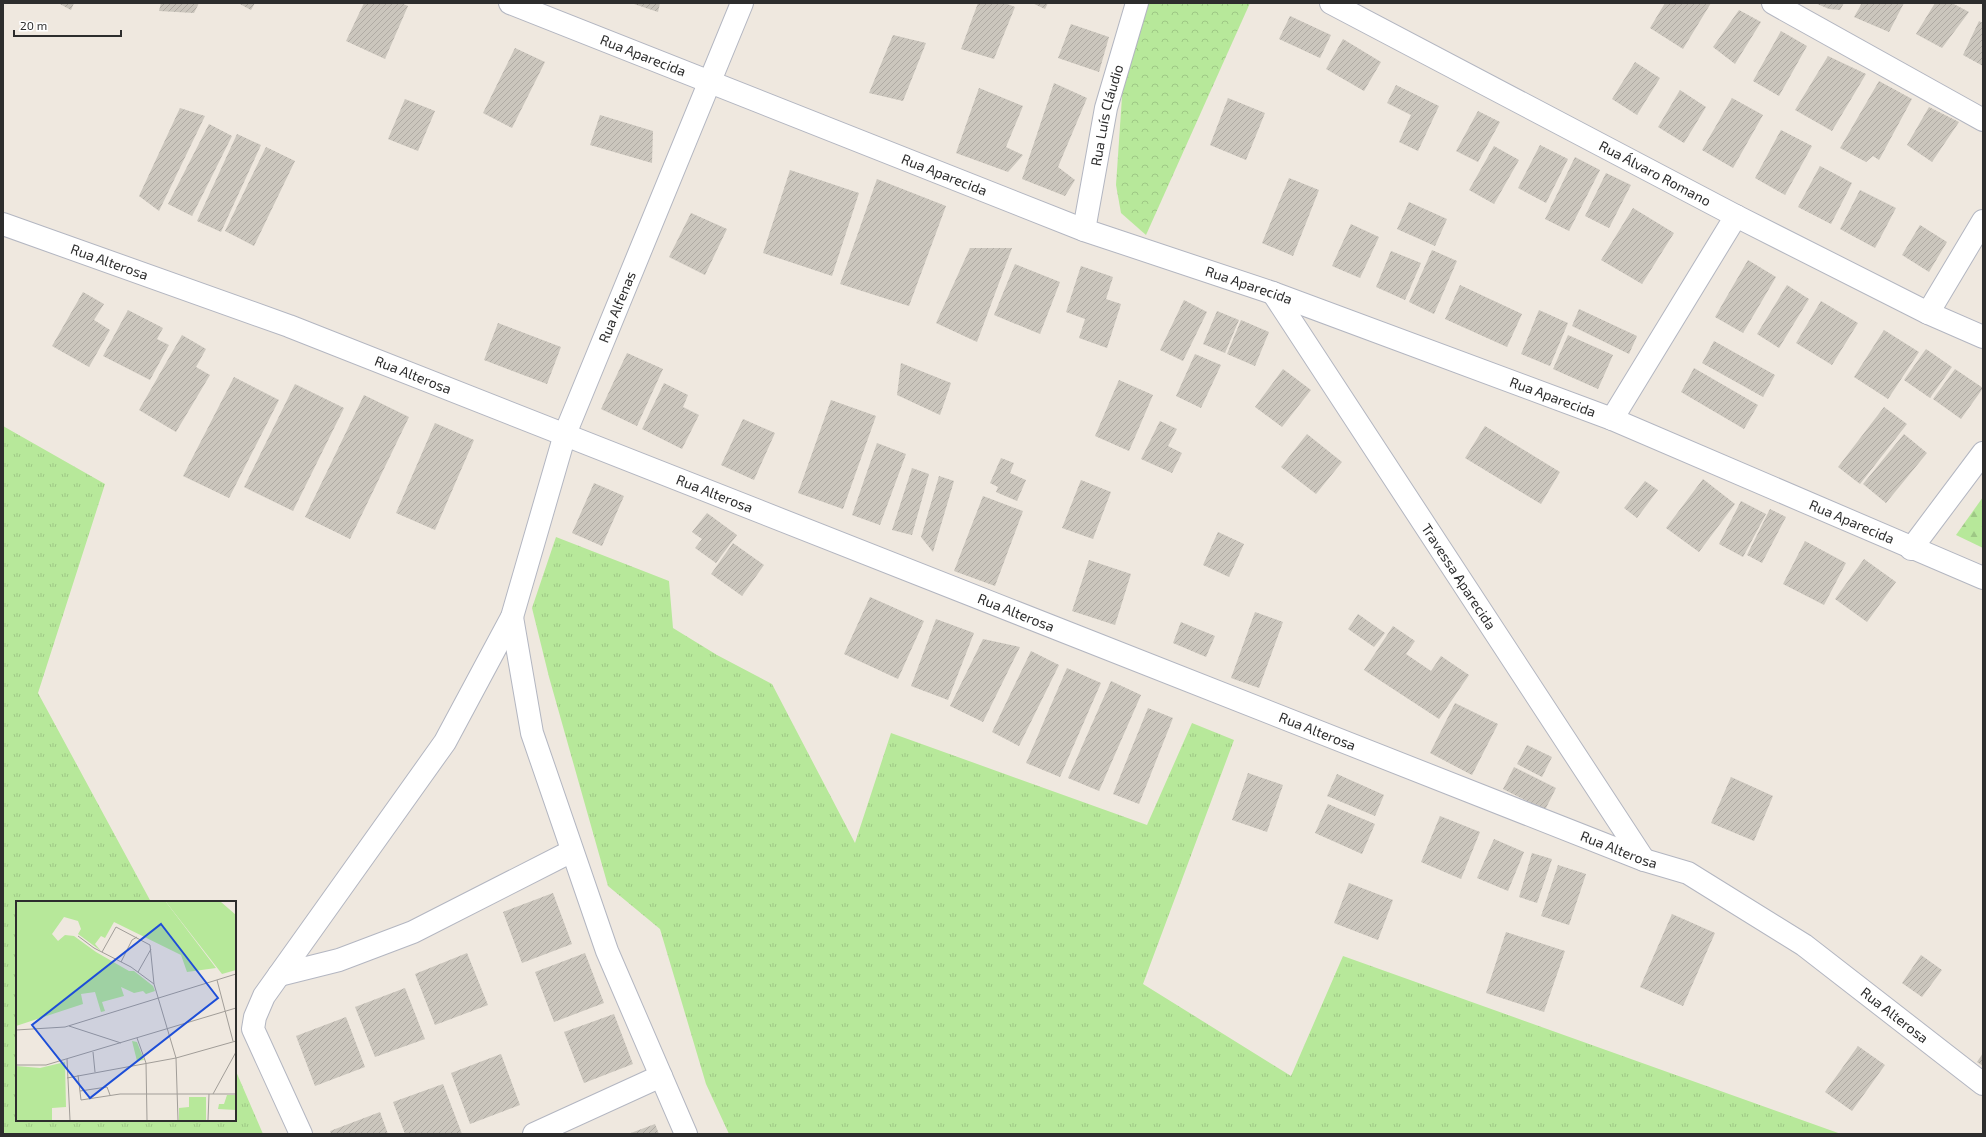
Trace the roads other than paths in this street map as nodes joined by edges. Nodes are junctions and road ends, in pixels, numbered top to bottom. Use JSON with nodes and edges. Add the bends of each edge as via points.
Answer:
{"nodes":[{"id":1,"x":510,"y":3,"type":"edge"},
{"id":2,"x":742,"y":3,"type":"edge"},
{"id":3,"x":1137,"y":3,"type":"edge"},
{"id":4,"x":1331,"y":3,"type":"edge"},
{"id":5,"x":1773,"y":3,"type":"edge"},
{"id":6,"x":709,"y":82,"type":"junction"},
{"id":7,"x":1983,"y":120,"type":"edge"},
{"id":8,"x":1736,"y":216,"type":"junction"},
{"id":9,"x":1983,"y":221,"type":"edge"},
{"id":10,"x":3,"y":224,"type":"edge"},
{"id":11,"x":1084,"y":230,"type":"junction"},
{"id":12,"x":1272,"y":294,"type":"junction"},
{"id":13,"x":1928,"y":313,"type":"junction"},
{"id":14,"x":1983,"y":337,"type":"edge"},
{"id":15,"x":1612,"y":419,"type":"junction"},
{"id":16,"x":565,"y":434,"type":"junction"},
{"id":17,"x":1983,"y":453,"type":"edge"},
{"id":18,"x":1911,"y":549,"type":"junction"},
{"id":19,"x":1983,"y":578,"type":"edge"},
{"id":20,"x":512,"y":617,"type":"junction"},
{"id":21,"x":572,"y":851,"type":"junction"},
{"id":22,"x":1644,"y":860,"type":"junction"},
{"id":23,"x":279,"y":975,"type":"junction"},
{"id":24,"x":661,"y":1076,"type":"junction"},
{"id":25,"x":1983,"y":1084,"type":"edge"},
{"id":26,"x":300,"y":1134,"type":"edge"},
{"id":27,"x":534,"y":1134,"type":"edge"},
{"id":28,"x":686,"y":1134,"type":"edge"}],
"edges":[{"from":1,"to":6,"type":"street","name":"Rua Aparecida"},
{"from":2,"to":6,"type":"street","name":"Rua Alfenas"},
{"from":3,"to":11,"type":"street","name":"Rua Luís Cláudio","via":[[1106,108]]},
{"from":4,"to":8,"type":"street","name":"Rua Álvaro Romano"},
{"from":5,"to":7,"type":"street"},
{"from":6,"to":11,"type":"street","name":"Rua Aparecida"},
{"from":6,"to":16,"type":"street","name":"Rua Alfenas"},
{"from":8,"to":13,"type":"street","name":"Rua Álvaro Romano"},
{"from":8,"to":15,"type":"street"},
{"from":9,"to":13,"type":"street"},
{"from":10,"to":16,"type":"street","name":"Rua Alterosa","via":[[289,326]]},
{"from":11,"to":12,"type":"street","name":"Rua Aparecida"},
{"from":12,"to":15,"type":"street","name":"Rua Aparecida"},
{"from":12,"to":22,"type":"street","name":"Travessa Aparecida"},
{"from":13,"to":14,"type":"street","name":"Rua Álvaro Romano"},
{"from":15,"to":18,"type":"street","name":"Rua Aparecida"},
{"from":16,"to":20,"type":"street","name":"Rua Alfenas"},
{"from":16,"to":22,"type":"street","name":"Rua Alterosa"},
{"from":17,"to":18,"type":"street"},
{"from":18,"to":19,"type":"street","name":"Rua Aparecida"},
{"from":20,"to":21,"type":"street","via":[[532,733]]},
{"from":20,"to":23,"type":"street","via":[[445,742]]},
{"from":21,"to":23,"type":"street","via":[[413,932],[339,960]]},
{"from":21,"to":24,"type":"street","via":[[607,951]]},
{"from":22,"to":25,"type":"street","name":"Rua Alterosa","via":[[1688,873],[1804,945]]},
{"from":23,"to":26,"type":"street","via":[[264,996],[254,1017],[252,1030]]},
{"from":24,"to":27,"type":"street"},
{"from":24,"to":28,"type":"street"}]}
